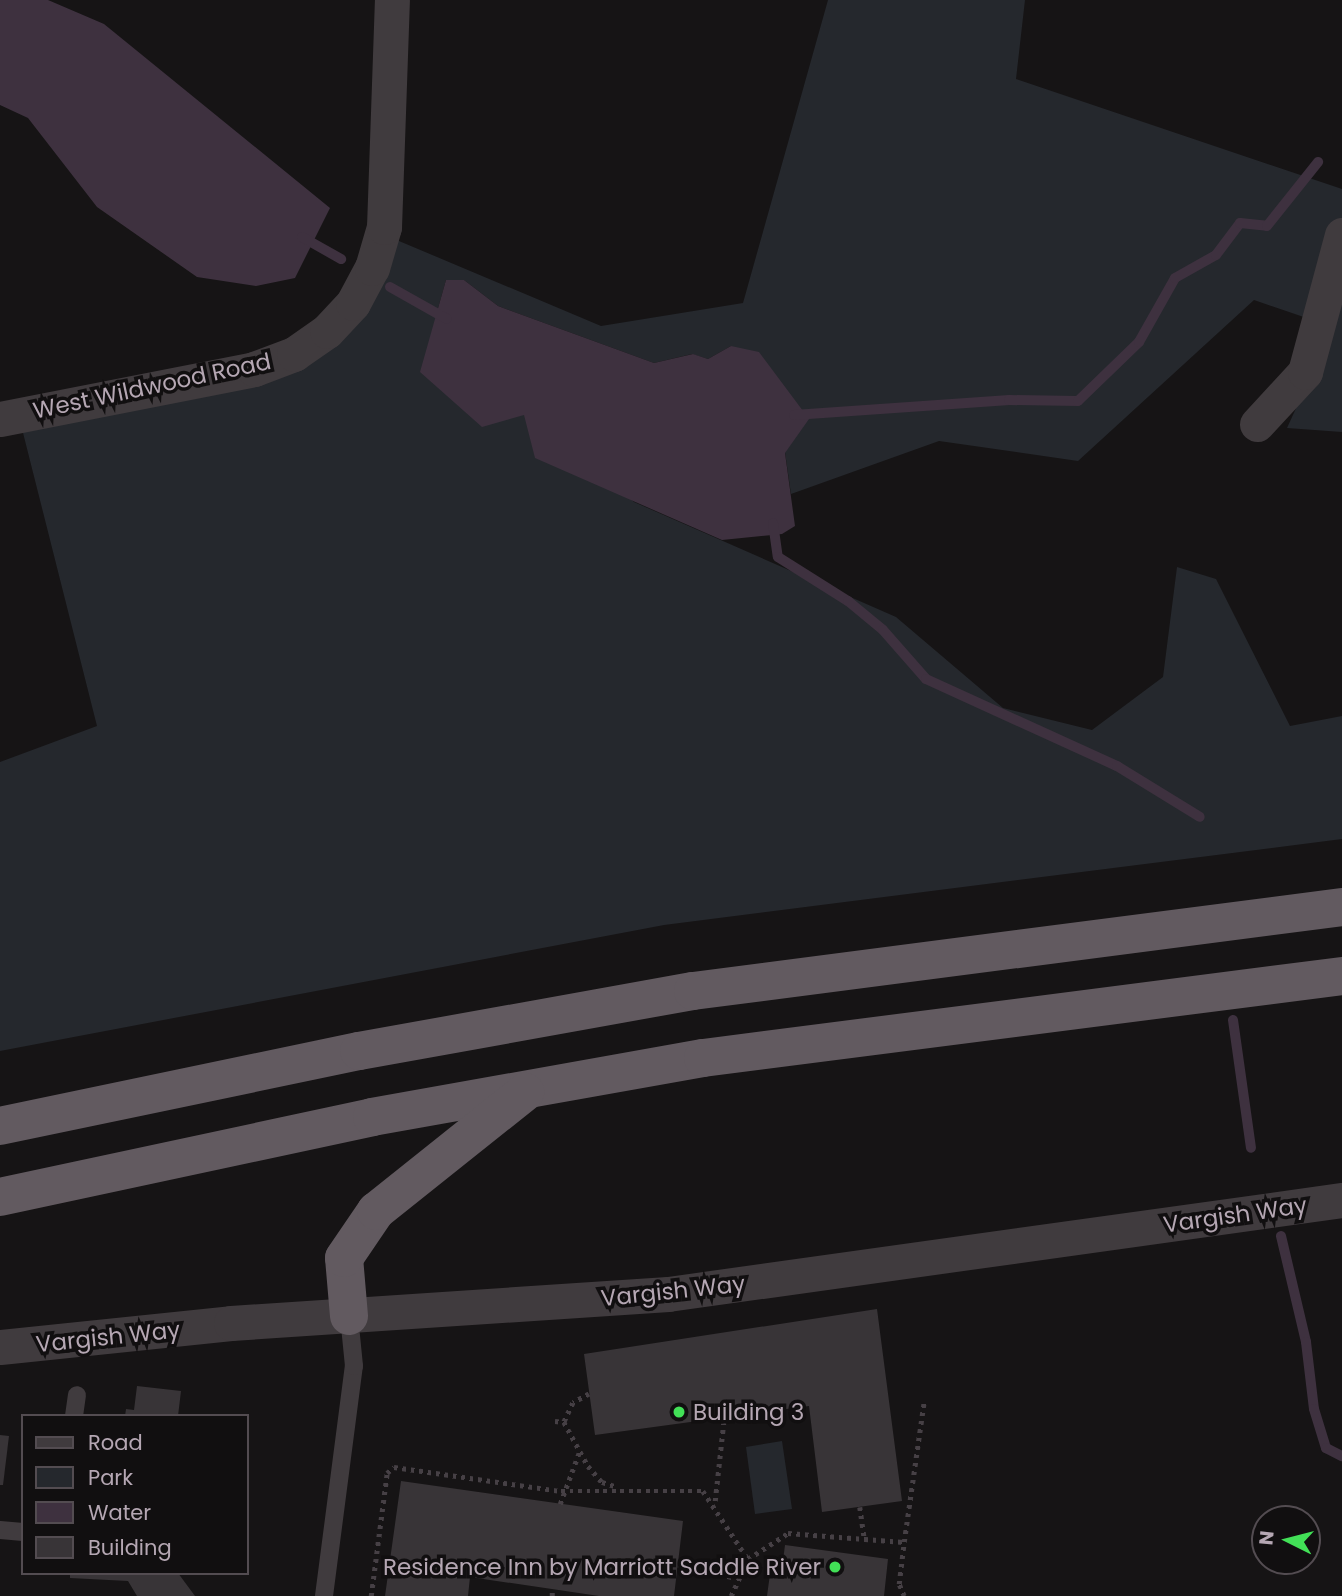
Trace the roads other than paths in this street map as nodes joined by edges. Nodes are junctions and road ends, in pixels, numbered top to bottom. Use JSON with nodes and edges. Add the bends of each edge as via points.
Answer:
{"nodes":[{"id":1,"x":392,"y":0,"type":"edge"},
{"id":2,"x":1342,"y":234,"type":"edge"},
{"id":3,"x":0,"y":419,"type":"edge"},
{"id":4,"x":1257,"y":424,"type":"dead end"},
{"id":5,"x":1342,"y":907,"type":"edge"},
{"id":6,"x":1342,"y":976,"type":"edge"},
{"id":7,"x":525,"y":1091,"type":"junction"},
{"id":8,"x":0,"y":1126,"type":"edge"},
{"id":9,"x":0,"y":1197,"type":"edge"},
{"id":10,"x":1342,"y":1200,"type":"edge"},
{"id":11,"x":349,"y":1316,"type":"junction"},
{"id":12,"x":0,"y":1347,"type":"edge"},
{"id":13,"x":77,"y":1395,"type":"dead end"},
{"id":14,"x":74,"y":1414,"type":"edge"},
{"id":15,"x":0,"y":1530,"type":"edge"},
{"id":16,"x":21,"y":1532,"type":"edge"},
{"id":17,"x":324,"y":1596,"type":"edge"}],
"edges":[{"from":1,"to":3,"type":"street","name":"West Wildwood Road","via":[[384,228],[372,268],[353,303],[327,331],[294,354],[254,369]]},
{"from":2,"to":4,"type":"street","via":[[1305,372]]},
{"from":5,"to":8,"type":"highway","via":[[693,991],[359,1051]]},
{"from":6,"to":7,"type":"highway","via":[[870,1033]]},
{"from":7,"to":9,"type":"highway","via":[[372,1117]]},
{"from":7,"to":11,"type":"highway","via":[[376,1211],[344,1258]]},
{"from":10,"to":11,"type":"street","name":"Vargish Way","via":[[668,1294]]},
{"from":11,"to":12,"type":"street","name":"Vargish Way"},
{"from":11,"to":17,"type":"lane","via":[[354,1366]]},
{"from":13,"to":14,"type":"lane"},
{"from":15,"to":16,"type":"lane"}]}
